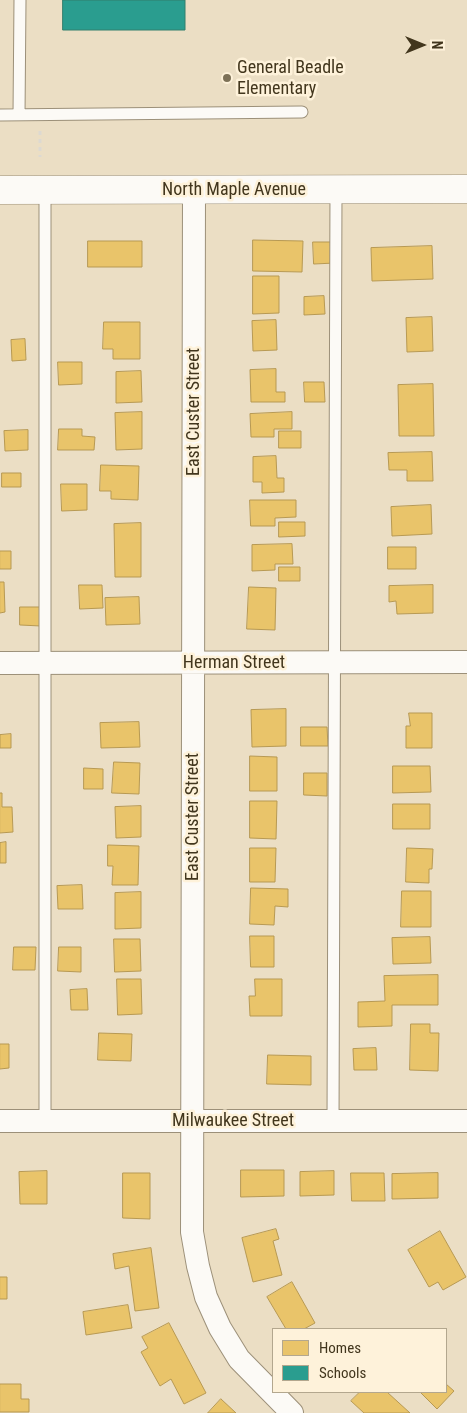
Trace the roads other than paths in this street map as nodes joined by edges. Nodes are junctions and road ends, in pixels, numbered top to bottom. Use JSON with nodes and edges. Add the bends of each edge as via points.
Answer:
{"nodes":[{"id":1,"x":20,"y":0,"type":"edge"},
{"id":2,"x":302,"y":112,"type":"dead end"},
{"id":3,"x":0,"y":115,"type":"edge"},
{"id":4,"x":19,"y":115,"type":"junction"},
{"id":5,"x":336,"y":189,"type":"junction"},
{"id":6,"x":467,"y":189,"type":"edge"},
{"id":7,"x":0,"y":190,"type":"edge"},
{"id":8,"x":44,"y":190,"type":"junction"},
{"id":9,"x":194,"y":190,"type":"junction"},
{"id":10,"x":467,"y":662,"type":"edge"},
{"id":11,"x":0,"y":663,"type":"edge"},
{"id":12,"x":44,"y":663,"type":"junction"},
{"id":13,"x":193,"y":663,"type":"junction"},
{"id":14,"x":334,"y":663,"type":"junction"},
{"id":15,"x":0,"y":1121,"type":"edge"},
{"id":16,"x":44,"y":1121,"type":"junction"},
{"id":17,"x":192,"y":1121,"type":"junction"},
{"id":18,"x":333,"y":1121,"type":"junction"},
{"id":19,"x":467,"y":1121,"type":"edge"},
{"id":20,"x":272,"y":1392,"type":"edge"},
{"id":21,"x":273,"y":1393,"type":"edge"},
{"id":22,"x":292,"y":1413,"type":"edge"}],
"edges":[{"from":1,"to":4,"type":"lane"},
{"from":2,"to":4,"type":"lane"},
{"from":3,"to":4,"type":"lane"},
{"from":5,"to":6,"type":"street","name":"North Maple Avenue"},
{"from":5,"to":9,"type":"street","name":"North Maple Avenue"},
{"from":5,"to":14,"type":"lane"},
{"from":7,"to":8,"type":"street","name":"North Maple Avenue"},
{"from":8,"to":9,"type":"street","name":"North Maple Avenue"},
{"from":8,"to":12,"type":"lane"},
{"from":9,"to":13,"type":"street","name":"East Custer Street"},
{"from":10,"to":14,"type":"street","name":"Herman Street"},
{"from":11,"to":12,"type":"street","name":"Herman Street"},
{"from":12,"to":13,"type":"street","name":"Herman Street"},
{"from":12,"to":16,"type":"lane"},
{"from":13,"to":14,"type":"street","name":"Herman Street"},
{"from":13,"to":17,"type":"street","name":"East Custer Street"},
{"from":14,"to":18,"type":"lane"},
{"from":15,"to":16,"type":"street","name":"Milwaukee Street"},
{"from":16,"to":17,"type":"street","name":"Milwaukee Street"},
{"from":17,"to":18,"type":"street","name":"Milwaukee Street"},
{"from":17,"to":20,"type":"street","name":"East Custer Street","via":[[192,1232],[206,1297],[239,1358]]},
{"from":18,"to":19,"type":"street","name":"Milwaukee Street"},
{"from":21,"to":22,"type":"street","name":"East Custer Street"}]}
